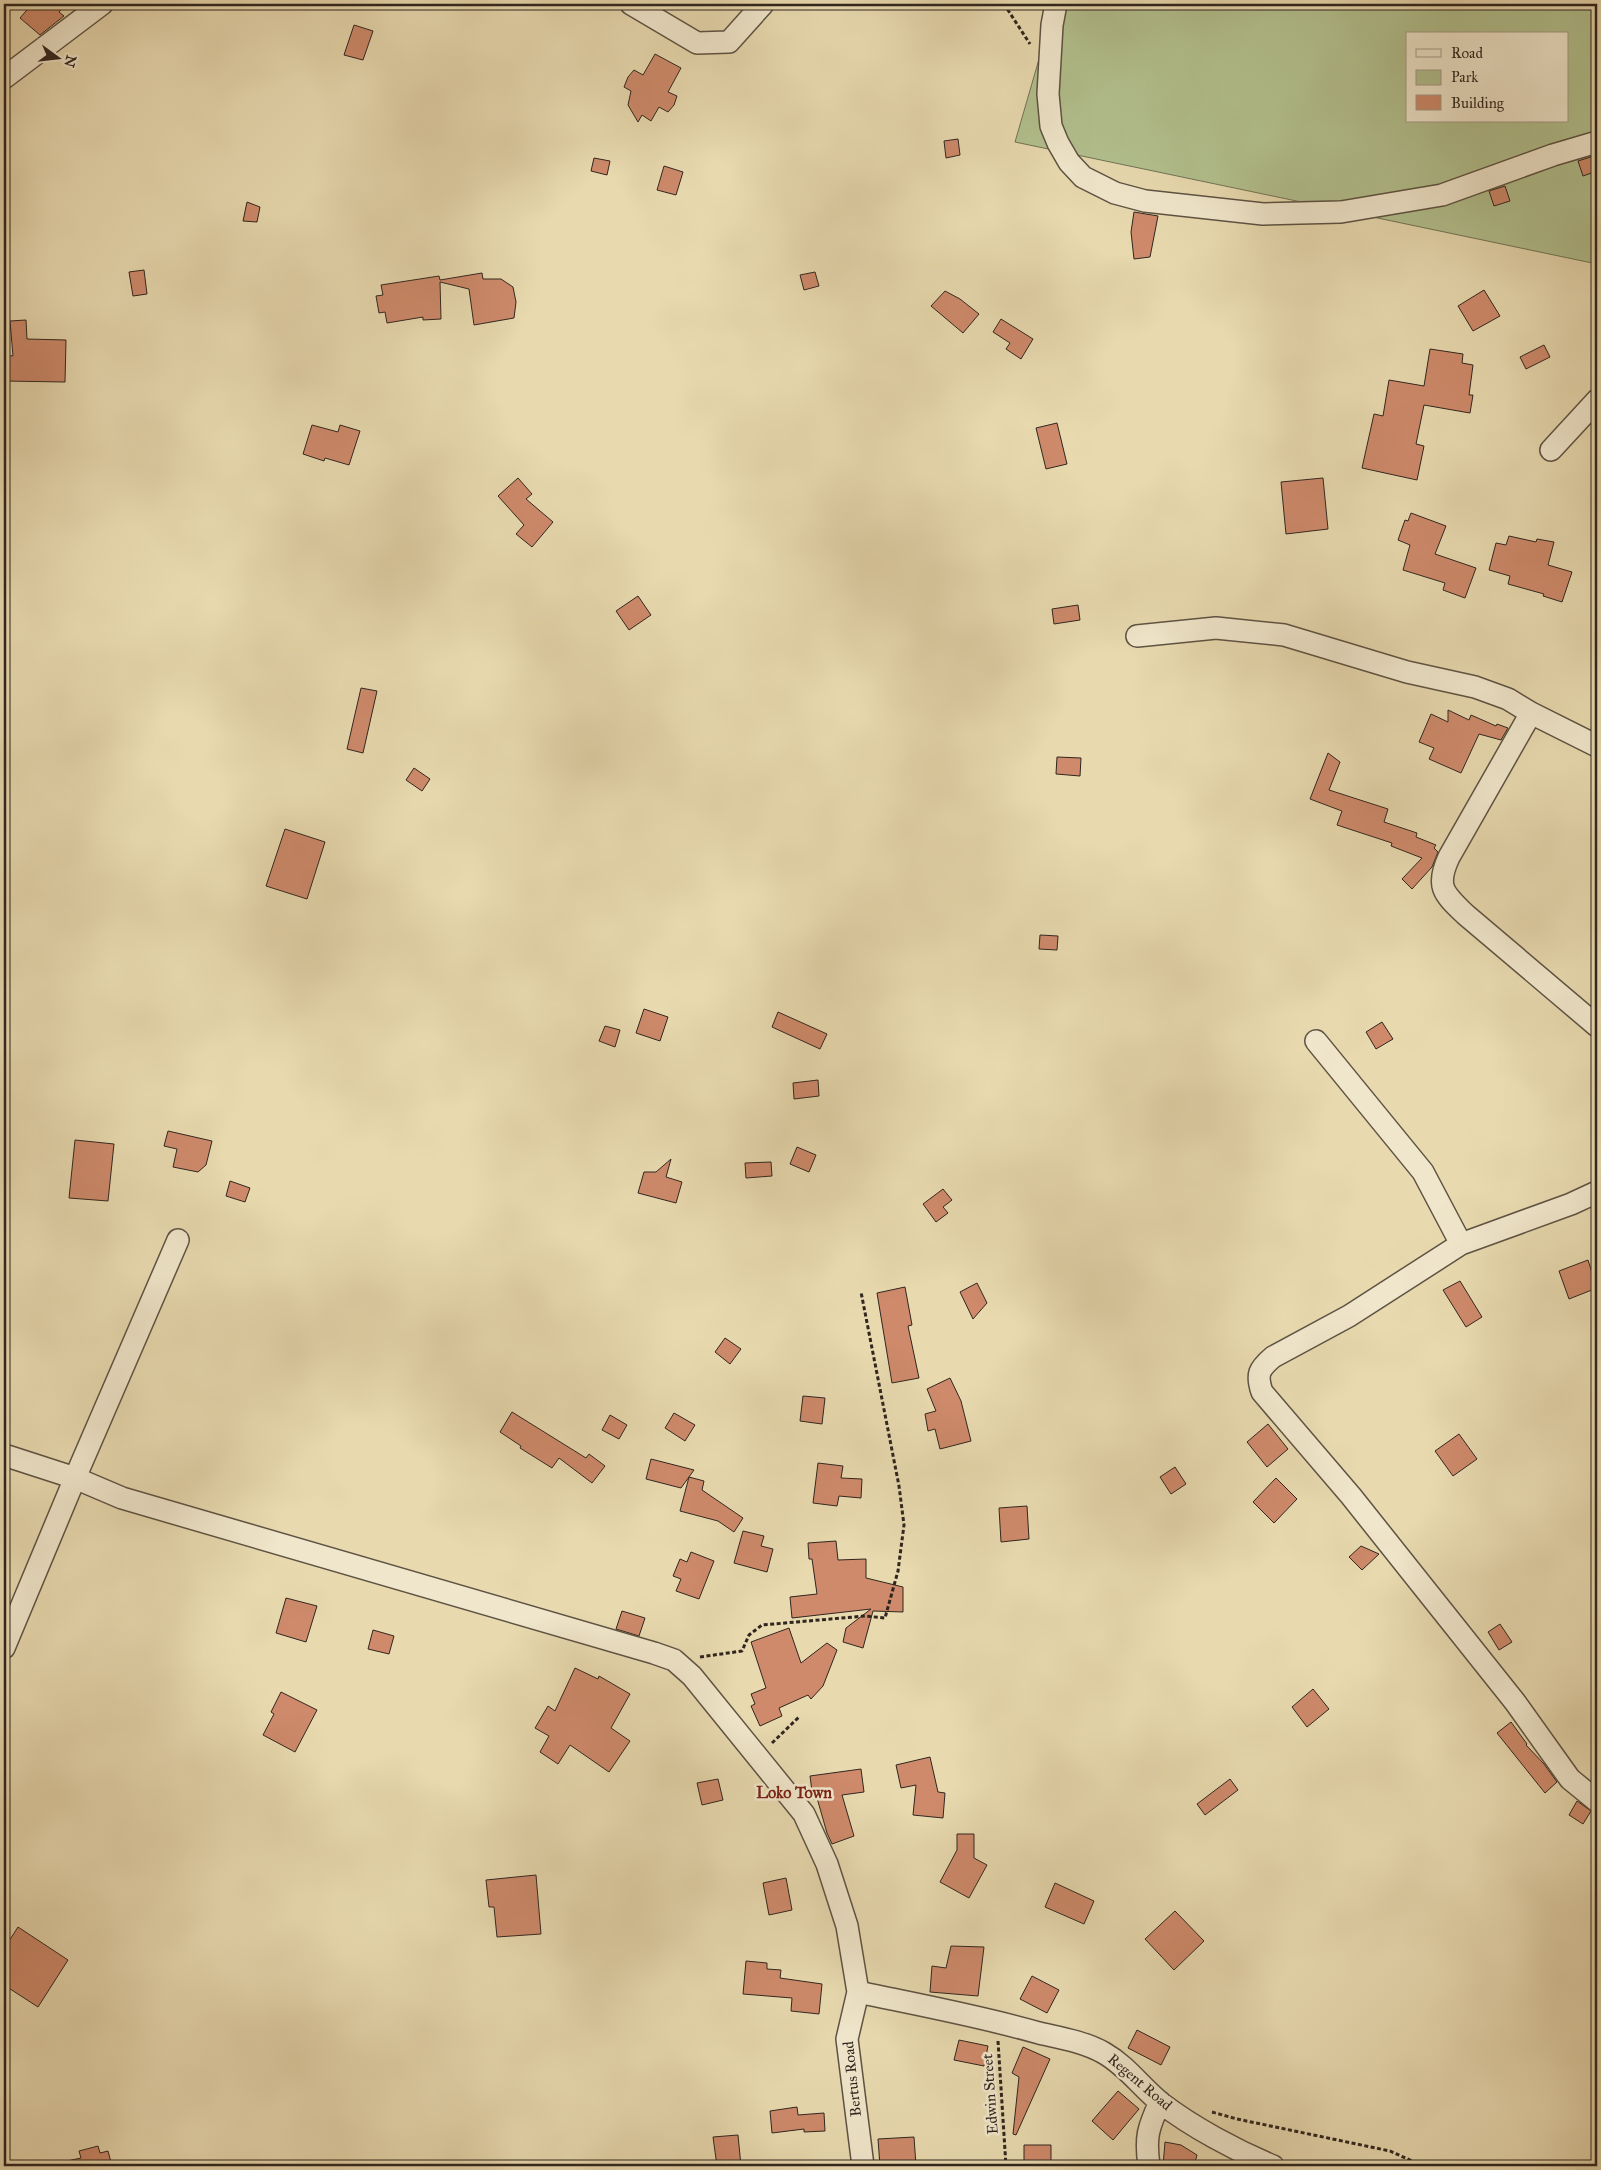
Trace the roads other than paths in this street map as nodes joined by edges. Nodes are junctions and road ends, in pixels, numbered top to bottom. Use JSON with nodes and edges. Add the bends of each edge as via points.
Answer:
{"nodes":[{"id":1,"x":102,"y":4,"type":"edge"},
{"id":2,"x":631,"y":4,"type":"edge"},
{"id":3,"x":763,"y":4,"type":"edge"},
{"id":4,"x":1056,"y":4,"type":"edge"},
{"id":5,"x":4,"y":78,"type":"edge"},
{"id":6,"x":1597,"y":142,"type":"edge"},
{"id":7,"x":1597,"y":400,"type":"edge"},
{"id":8,"x":1551,"y":450,"type":"dead end"},
{"id":9,"x":1137,"y":636,"type":"dead end"},
{"id":10,"x":1531,"y":713,"type":"junction"},
{"id":11,"x":1597,"y":746,"type":"edge"},
{"id":12,"x":1597,"y":1026,"type":"edge"},
{"id":13,"x":1316,"y":1041,"type":"dead end"},
{"id":14,"x":1597,"y":1192,"type":"edge"},
{"id":15,"x":178,"y":1240,"type":"dead end"},
{"id":16,"x":1461,"y":1244,"type":"junction"},
{"id":17,"x":4,"y":1454,"type":"edge"},
{"id":18,"x":75,"y":1478,"type":"junction"},
{"id":19,"x":4,"y":1648,"type":"edge"},
{"id":20,"x":1597,"y":1801,"type":"edge"},
{"id":21,"x":858,"y":1992,"type":"junction"},
{"id":22,"x":1160,"y":2102,"type":"junction"},
{"id":23,"x":863,"y":2166,"type":"edge"},
{"id":24,"x":1149,"y":2166,"type":"edge"},
{"id":25,"x":1273,"y":2166,"type":"edge"}],
"edges":[{"from":1,"to":5,"type":"street"},
{"from":2,"to":3,"type":"street","via":[[697,43],[729,42]]},
{"from":4,"to":6,"type":"street","via":[[1048,72],[1051,126],[1058,143],[1083,177],[1115,193],[1145,201],[1263,214],[1341,212],[1442,194]]},
{"from":7,"to":8,"type":"street"},
{"from":9,"to":10,"type":"street","via":[[1216,628],[1284,635],[1407,672],[1475,687],[1508,699]]},
{"from":10,"to":11,"type":"street"},
{"from":10,"to":12,"type":"street","via":[[1449,857],[1441,882],[1452,901],[1466,915]]},
{"from":13,"to":16,"type":"street","via":[[1423,1172]]},
{"from":14,"to":16,"type":"street"},
{"from":15,"to":18,"type":"street"},
{"from":16,"to":20,"type":"street","via":[[1349,1316],[1273,1357],[1262,1366],[1258,1379],[1262,1392],[1351,1496],[1516,1702],[1570,1779]]},
{"from":17,"to":18,"type":"street"},
{"from":18,"to":19,"type":"street"},
{"from":18,"to":21,"type":"street","via":[[122,1498],[674,1660],[692,1676],[804,1814],[827,1864],[847,1926]]},
{"from":21,"to":22,"type":"street","name":"Regent Road","via":[[997,2021],[1079,2043],[1104,2053],[1127,2068]]},
{"from":21,"to":23,"type":"street","name":"Bertus Road","via":[[847,2039]]},
{"from":22,"to":24,"type":"street","via":[[1149,2125]]},
{"from":22,"to":25,"type":"street","name":"Regent Road","via":[[1251,2157]]}]}
